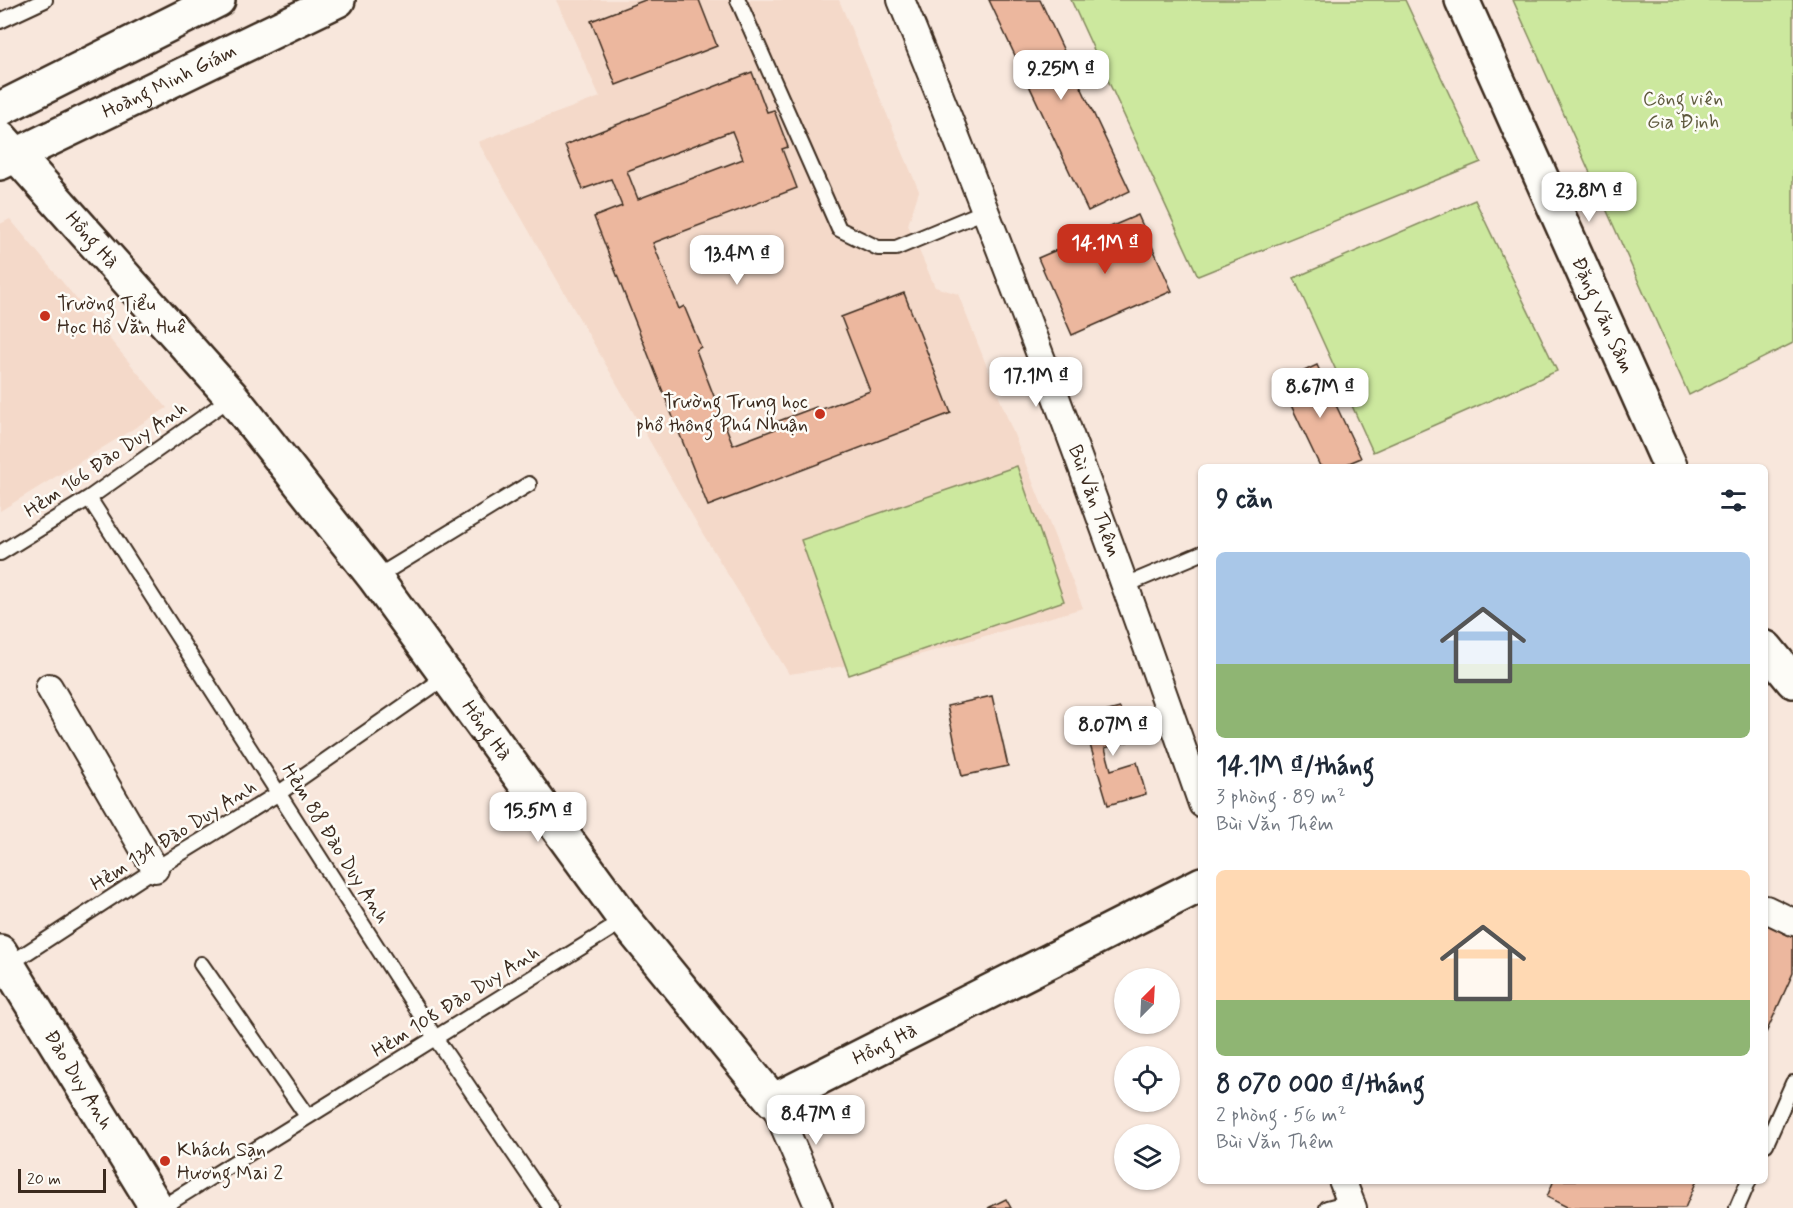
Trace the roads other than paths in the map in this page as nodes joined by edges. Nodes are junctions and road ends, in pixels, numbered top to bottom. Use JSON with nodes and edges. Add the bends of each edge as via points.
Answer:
{"nodes":[{"id":1,"x":45,"y":0,"type":"edge"},
{"id":2,"x":218,"y":0,"type":"edge"},
{"id":3,"x":338,"y":0,"type":"edge"},
{"id":4,"x":738,"y":0,"type":"edge"},
{"id":5,"x":901,"y":0,"type":"edge"},
{"id":6,"x":1462,"y":0,"type":"edge"},
{"id":7,"x":0,"y":21,"type":"edge"},
{"id":8,"x":0,"y":109,"type":"edge"},
{"id":9,"x":5,"y":151,"type":"edge"},
{"id":10,"x":986,"y":211,"type":"junction"},
{"id":11,"x":232,"y":397,"type":"junction"},
{"id":12,"x":1669,"y":464,"type":"edge"},
{"id":13,"x":529,"y":484,"type":"dead end"},
{"id":14,"x":89,"y":498,"type":"junction"},
{"id":15,"x":0,"y":554,"type":"edge"},
{"id":16,"x":1198,"y":556,"type":"edge"},
{"id":17,"x":375,"y":578,"type":"junction"},
{"id":18,"x":1126,"y":585,"type":"junction"},
{"id":19,"x":1768,"y":650,"type":"edge"},
{"id":20,"x":447,"y":676,"type":"junction"},
{"id":21,"x":1793,"y":681,"type":"edge"},
{"id":22,"x":49,"y":687,"type":"dead end"},
{"id":23,"x":1198,"y":792,"type":"edge"},
{"id":24,"x":279,"y":793,"type":"junction"},
{"id":25,"x":155,"y":869,"type":"junction"},
{"id":26,"x":1198,"y":886,"type":"edge"},
{"id":27,"x":1768,"y":910,"type":"edge"},
{"id":28,"x":625,"y":920,"type":"junction"},
{"id":29,"x":1793,"y":922,"type":"edge"},
{"id":30,"x":4,"y":958,"type":"edge"},
{"id":31,"x":201,"y":964,"type":"dead end"},
{"id":32,"x":436,"y":1039,"type":"junction"},
{"id":33,"x":1793,"y":1083,"type":"edge"},
{"id":34,"x":773,"y":1101,"type":"junction"},
{"id":35,"x":307,"y":1116,"type":"junction"},
{"id":36,"x":1768,"y":1139,"type":"edge"},
{"id":37,"x":1747,"y":1184,"type":"edge"},
{"id":38,"x":159,"y":1208,"type":"edge"},
{"id":39,"x":551,"y":1208,"type":"edge"},
{"id":40,"x":819,"y":1208,"type":"edge"},
{"id":41,"x":1737,"y":1208,"type":"edge"}],
"edges":[{"from":1,"to":7,"type":"lane"},
{"from":2,"to":8,"type":"street"},
{"from":3,"to":9,"type":"street","name":"Hoàng Minh Giám"},
{"from":4,"to":10,"type":"lane","via":[[839,229],[878,248],[896,248]]},
{"from":5,"to":10,"type":"street","name":"Bùi Văn Thêm"},
{"from":6,"to":12,"type":"street","name":"Đặng Văn Sâm"},
{"from":9,"to":11,"type":"street","name":"Hồng Hà"},
{"from":10,"to":18,"type":"street","name":"Bùi Văn Thêm"},
{"from":11,"to":14,"type":"lane","name":"Hẻm 166 Đào Duy Anh"},
{"from":11,"to":17,"type":"street","name":"Hồng Hà"},
{"from":13,"to":17,"type":"lane"},
{"from":14,"to":15,"type":"lane","name":"Hẻm 166 Đào Duy Anh"},
{"from":14,"to":24,"type":"lane","name":"Hẻm 88 Đào Duy Anh"},
{"from":16,"to":18,"type":"lane"},
{"from":17,"to":20,"type":"street","name":"Hồng Hà"},
{"from":18,"to":23,"type":"street","name":"Bùi Văn Thêm"},
{"from":19,"to":21,"type":"street"},
{"from":20,"to":24,"type":"lane","name":"Hẻm 134 Đào Duy Anh"},
{"from":20,"to":28,"type":"street","name":"Hồng Hà"},
{"from":22,"to":25,"type":"street"},
{"from":24,"to":25,"type":"lane","name":"Hẻm 134 Đào Duy Anh"},
{"from":24,"to":32,"type":"lane","name":"Hẻm 88 Đào Duy Anh"},
{"from":25,"to":30,"type":"lane","name":"Hẻm 134 Đào Duy Anh"},
{"from":26,"to":34,"type":"street","name":"Hồng Hà"},
{"from":27,"to":29,"type":"street"},
{"from":28,"to":32,"type":"lane","name":"Hẻm 108 Đào Duy Anh"},
{"from":28,"to":34,"type":"street","name":"Hồng Hà"},
{"from":30,"to":38,"type":"street","name":"Đào Duy Anh"},
{"from":31,"to":35,"type":"lane"},
{"from":32,"to":35,"type":"lane","name":"Hẻm 108 Đào Duy Anh"},
{"from":32,"to":39,"type":"lane","name":"Hẻm 88 Đào Duy Anh"},
{"from":33,"to":36,"type":"lane"},
{"from":34,"to":40,"type":"street"},
{"from":35,"to":38,"type":"lane","name":"Hẻm 108 Đào Duy Anh"},
{"from":37,"to":41,"type":"lane"}]}
